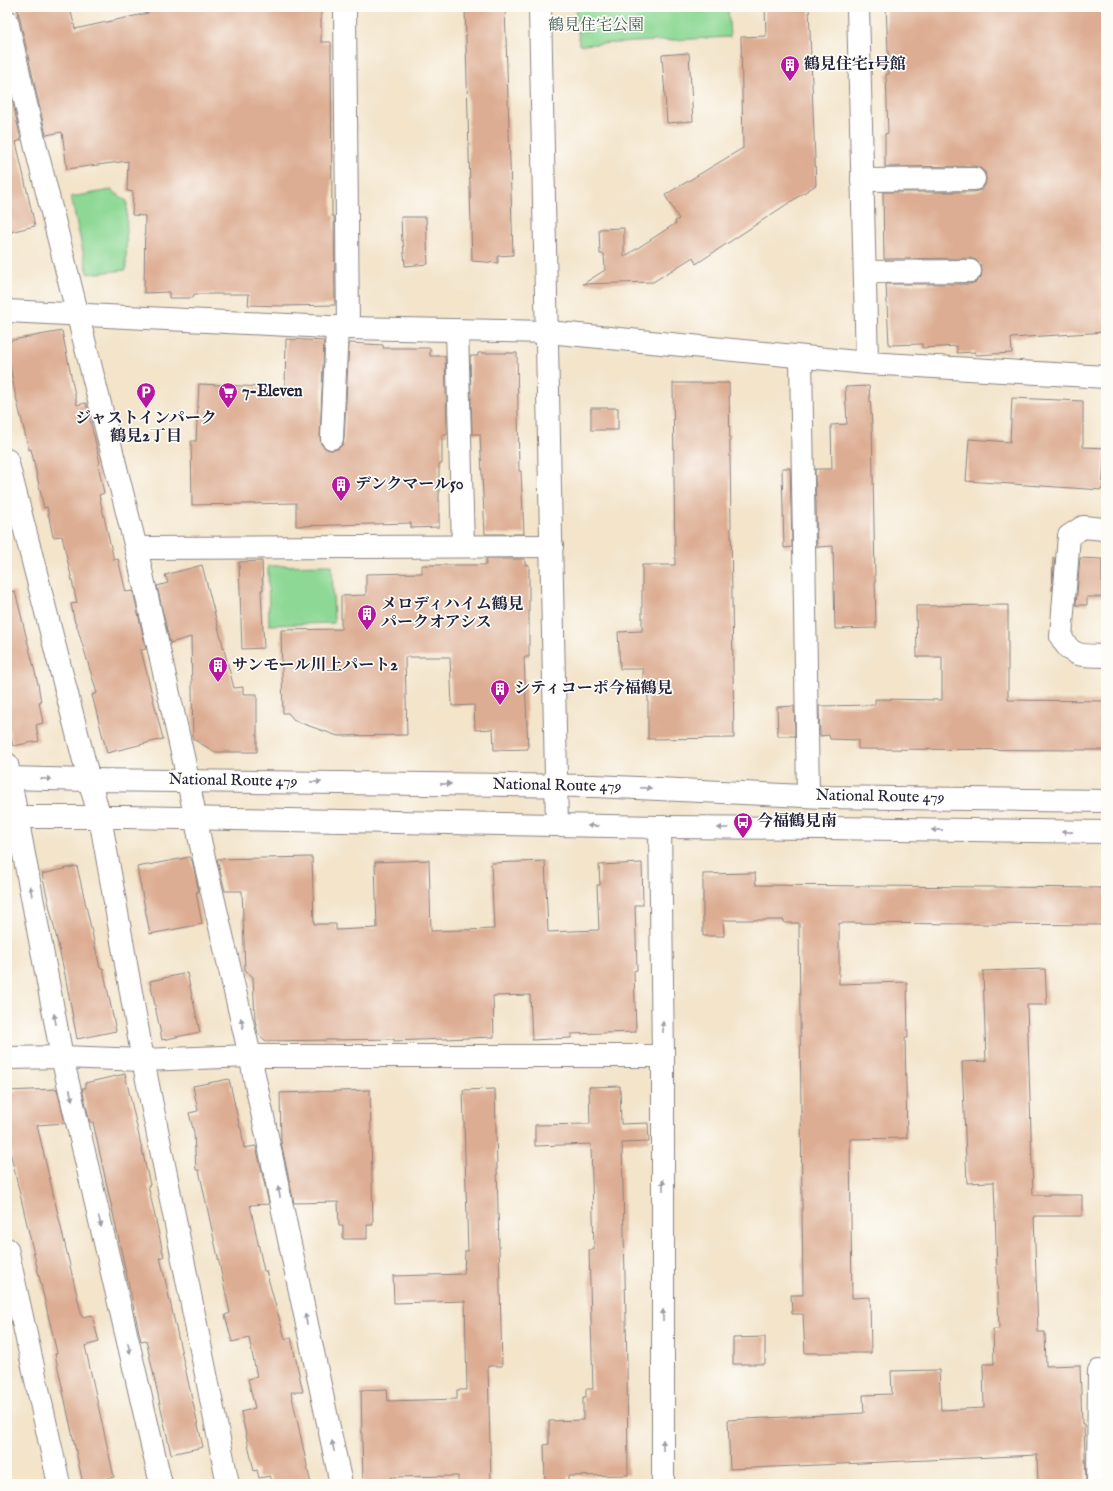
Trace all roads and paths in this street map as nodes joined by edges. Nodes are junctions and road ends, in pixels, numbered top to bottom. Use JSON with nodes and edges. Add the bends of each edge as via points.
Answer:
{"nodes":[{"id":1,"x":345,"y":7,"type":"edge"},
{"id":2,"x":540,"y":7,"type":"edge"},
{"id":3,"x":858,"y":7,"type":"edge"},
{"id":4,"x":7,"y":21,"type":"edge"},
{"id":5,"x":974,"y":179,"type":"dead end"},
{"id":6,"x":862,"y":180,"type":"junction"},
{"id":7,"x":970,"y":271,"type":"dead end"},
{"id":8,"x":865,"y":272,"type":"junction"},
{"id":9,"x":7,"y":311,"type":"edge"},
{"id":10,"x":78,"y":315,"type":"junction"},
{"id":11,"x":342,"y":328,"type":"junction"},
{"id":12,"x":457,"y":330,"type":"junction"},
{"id":13,"x":548,"y":332,"type":"junction"},
{"id":14,"x":801,"y":357,"type":"junction"},
{"id":15,"x":867,"y":363,"type":"junction"},
{"id":16,"x":1106,"y":377,"type":"edge"},
{"id":17,"x":332,"y":438,"type":"dead end"},
{"id":18,"x":7,"y":460,"type":"edge"},
{"id":19,"x":1106,"y":531,"type":"edge"},
{"id":20,"x":462,"y":546,"type":"junction"},
{"id":21,"x":552,"y":546,"type":"junction"},
{"id":22,"x":136,"y":548,"type":"junction"},
{"id":23,"x":1106,"y":656,"type":"edge"},
{"id":24,"x":8,"y":773,"type":"edge"},
{"id":25,"x":89,"y":780,"type":"junction"},
{"id":26,"x":188,"y":781,"type":"junction"},
{"id":27,"x":556,"y":785,"type":"junction"},
{"id":28,"x":808,"y":796,"type":"junction"},
{"id":29,"x":1106,"y":801,"type":"edge"},
{"id":30,"x":12,"y":817,"type":"edge"},
{"id":31,"x":100,"y":817,"type":"junction"},
{"id":32,"x":196,"y":818,"type":"junction"},
{"id":33,"x":557,"y":825,"type":"junction"},
{"id":34,"x":660,"y":827,"type":"junction"},
{"id":35,"x":1106,"y":832,"type":"edge"},
{"id":36,"x":250,"y":1056,"type":"junction"},
{"id":37,"x":663,"y":1056,"type":"junction"},
{"id":38,"x":62,"y":1057,"type":"junction"},
{"id":39,"x":7,"y":1058,"type":"edge"},
{"id":40,"x":143,"y":1060,"type":"junction"},
{"id":41,"x":7,"y":1249,"type":"edge"},
{"id":42,"x":1099,"y":1371,"type":"dead end"},
{"id":43,"x":59,"y":1484,"type":"edge"},
{"id":44,"x":161,"y":1484,"type":"edge"},
{"id":45,"x":228,"y":1484,"type":"edge"},
{"id":46,"x":341,"y":1484,"type":"edge"},
{"id":47,"x":663,"y":1484,"type":"edge"},
{"id":48,"x":1098,"y":1484,"type":"edge"}],
"edges":[{"from":1,"to":11,"type":"main road"},
{"from":2,"to":13,"type":"main road"},
{"from":3,"to":6,"type":"main road"},
{"from":4,"to":10,"type":"main road"},
{"from":5,"to":6,"type":"main road"},
{"from":6,"to":8,"type":"main road"},
{"from":7,"to":8,"type":"main road"},
{"from":8,"to":15,"type":"main road"},
{"from":9,"to":10,"type":"main road"},
{"from":10,"to":11,"type":"main road"},
{"from":10,"to":22,"type":"main road"},
{"from":11,"to":12,"type":"main road"},
{"from":11,"to":17,"type":"main road"},
{"from":12,"to":13,"type":"main road"},
{"from":12,"to":20,"type":"main road"},
{"from":13,"to":14,"type":"main road"},
{"from":13,"to":21,"type":"main road"},
{"from":14,"to":15,"type":"main road"},
{"from":14,"to":28,"type":"main road"},
{"from":15,"to":16,"type":"main road"},
{"from":18,"to":25,"type":"main road"},
{"from":19,"to":23,"type":"main road","via":[[1082,527],[1070,536],[1061,638],[1066,647],[1079,655]]},
{"from":20,"to":21,"type":"main road"},
{"from":20,"to":22,"type":"main road"},
{"from":21,"to":27,"type":"main road"},
{"from":22,"to":26,"type":"main road"},
{"from":24,"to":25,"type":"main road","name":"National Route 479","one_way":true},
{"from":24,"to":30,"type":"main road"},
{"from":25,"to":26,"type":"main road","name":"National Route 479"},
{"from":25,"to":31,"type":"main road"},
{"from":26,"to":27,"type":"main road","name":"National Route 479","one_way":true},
{"from":26,"to":32,"type":"main road"},
{"from":27,"to":28,"type":"main road","name":"National Route 479","one_way":true},
{"from":27,"to":33,"type":"main road"},
{"from":28,"to":29,"type":"main road","name":"National Route 479"},
{"from":30,"to":31,"type":"main road","name":"National Route 479"},
{"from":38,"to":30,"type":"main road","one_way":true},
{"from":31,"to":32,"type":"main road","name":"National Route 479"},
{"from":31,"to":40,"type":"main road"},
{"from":32,"to":33,"type":"main road","name":"National Route 479"},
{"from":36,"to":32,"type":"main road","one_way":true},
{"from":34,"to":33,"type":"main road","name":"National Route 479","one_way":true},
{"from":35,"to":34,"type":"main road","name":"National Route 479","one_way":true},
{"from":37,"to":34,"type":"main road","one_way":true},
{"from":36,"to":37,"type":"main road"},
{"from":36,"to":40,"type":"main road"},
{"from":46,"to":36,"type":"main road","one_way":true},
{"from":47,"to":37,"type":"main road","one_way":true},
{"from":38,"to":39,"type":"main road"},
{"from":38,"to":40,"type":"main road"},
{"from":38,"to":44,"type":"main road","one_way":true},
{"from":40,"to":45,"type":"main road"},
{"from":41,"to":43,"type":"main road"},
{"from":42,"to":48,"type":"main road"}]}
